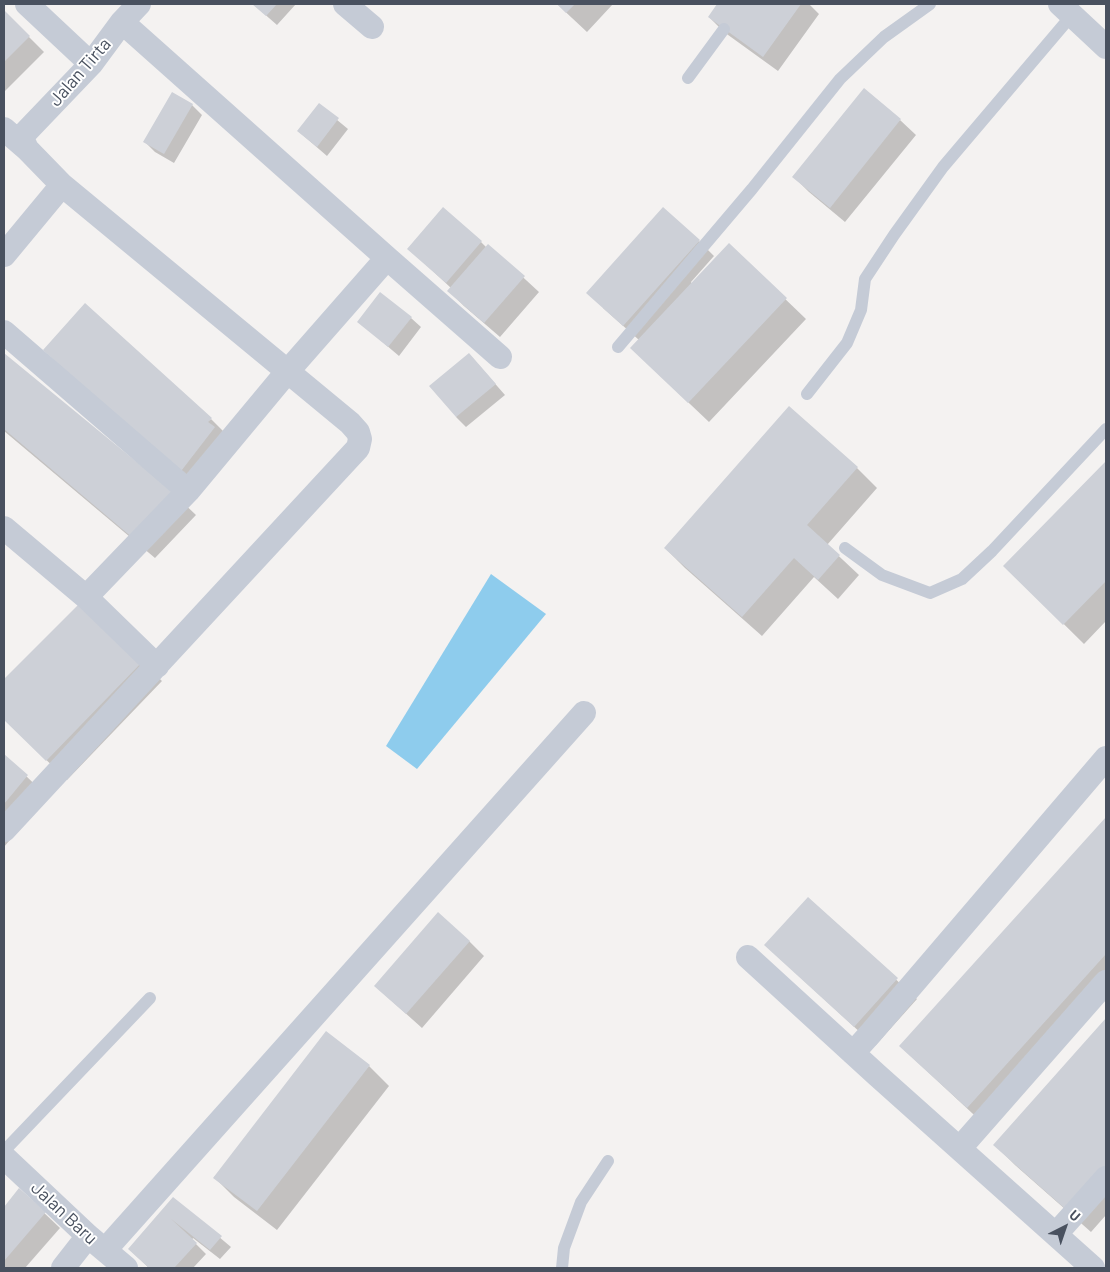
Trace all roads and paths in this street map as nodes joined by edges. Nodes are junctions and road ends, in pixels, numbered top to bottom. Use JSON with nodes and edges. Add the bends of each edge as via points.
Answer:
{"nodes":[{"id":1,"x":139,"y":4,"type":"edge"},
{"id":2,"x":345,"y":4,"type":"edge"},
{"id":3,"x":930,"y":4,"type":"edge"},
{"id":4,"x":32,"y":5,"type":"edge"},
{"id":5,"x":1066,"y":10,"type":"edge"},
{"id":6,"x":122,"y":22,"type":"junction"},
{"id":7,"x":372,"y":27,"type":"dead end"},
{"id":8,"x":724,"y":29,"type":"dead end"},
{"id":9,"x":1106,"y":47,"type":"edge"},
{"id":10,"x":91,"y":64,"type":"junction"},
{"id":11,"x":688,"y":78,"type":"dead end"},
{"id":12,"x":18,"y":139,"type":"edge"},
{"id":13,"x":62,"y":185,"type":"junction"},
{"id":14,"x":4,"y":255,"type":"edge"},
{"id":15,"x":387,"y":258,"type":"junction"},
{"id":16,"x":4,"y":332,"type":"edge"},
{"id":17,"x":618,"y":347,"type":"dead end"},
{"id":18,"x":500,"y":356,"type":"dead end"},
{"id":19,"x":287,"y":372,"type":"junction"},
{"id":20,"x":807,"y":394,"type":"dead end"},
{"id":21,"x":1106,"y":428,"type":"edge"},
{"id":22,"x":188,"y":491,"type":"junction"},
{"id":23,"x":4,"y":528,"type":"edge"},
{"id":24,"x":845,"y":548,"type":"dead end"},
{"id":25,"x":86,"y":597,"type":"junction"},
{"id":26,"x":158,"y":666,"type":"junction"},
{"id":27,"x":584,"y":712,"type":"dead end"},
{"id":28,"x":1106,"y":758,"type":"edge"},
{"id":29,"x":4,"y":830,"type":"edge"},
{"id":30,"x":748,"y":958,"type":"dead end"},
{"id":31,"x":1106,"y":982,"type":"edge"},
{"id":32,"x":150,"y":998,"type":"dead end"},
{"id":33,"x":853,"y":1053,"type":"junction"},
{"id":34,"x":960,"y":1148,"type":"junction"},
{"id":35,"x":5,"y":1160,"type":"edge"},
{"id":36,"x":608,"y":1161,"type":"dead end"},
{"id":37,"x":1106,"y":1178,"type":"edge"},
{"id":38,"x":1056,"y":1234,"type":"junction"},
{"id":39,"x":96,"y":1243,"type":"junction"},
{"id":40,"x":63,"y":1268,"type":"edge"},
{"id":41,"x":126,"y":1268,"type":"edge"},
{"id":42,"x":562,"y":1268,"type":"edge"},
{"id":43,"x":1093,"y":1268,"type":"edge"}],
"edges":[{"from":1,"to":6,"type":"street","name":"Jalan Tirta"},
{"from":2,"to":7,"type":"street"},
{"from":3,"to":17,"type":"lane","via":[[884,37],[840,79]]},
{"from":4,"to":10,"type":"street"},
{"from":5,"to":9,"type":"street"},
{"from":5,"to":20,"type":"lane","via":[[894,235],[865,279],[861,310],[847,344]]},
{"from":6,"to":10,"type":"street","name":"Jalan Tirta"},
{"from":6,"to":15,"type":"street"},
{"from":8,"to":11,"type":"lane"},
{"from":10,"to":12,"type":"street","name":"Jalan Tirta"},
{"from":12,"to":13,"type":"street"},
{"from":13,"to":14,"type":"street"},
{"from":13,"to":19,"type":"street"},
{"from":15,"to":18,"type":"street"},
{"from":15,"to":19,"type":"street"},
{"from":16,"to":22,"type":"street"},
{"from":19,"to":22,"type":"street"},
{"from":19,"to":26,"type":"street","via":[[350,423],[358,432],[358,448]]},
{"from":21,"to":24,"type":"lane","via":[[962,579],[930,593],[882,576]]},
{"from":22,"to":25,"type":"street"},
{"from":23,"to":25,"type":"street"},
{"from":25,"to":26,"type":"street"},
{"from":26,"to":29,"type":"street"},
{"from":27,"to":39,"type":"street"},
{"from":28,"to":33,"type":"street"},
{"from":30,"to":33,"type":"street"},
{"from":31,"to":34,"type":"street"},
{"from":32,"to":35,"type":"lane"},
{"from":33,"to":34,"type":"street"},
{"from":34,"to":38,"type":"street"},
{"from":35,"to":39,"type":"street","name":"Jalan Baru"},
{"from":36,"to":42,"type":"lane","via":[[581,1202],[564,1248]]},
{"from":37,"to":38,"type":"street"},
{"from":38,"to":43,"type":"street"},
{"from":39,"to":40,"type":"street"},
{"from":39,"to":41,"type":"street","name":"Jalan Baru"}]}
